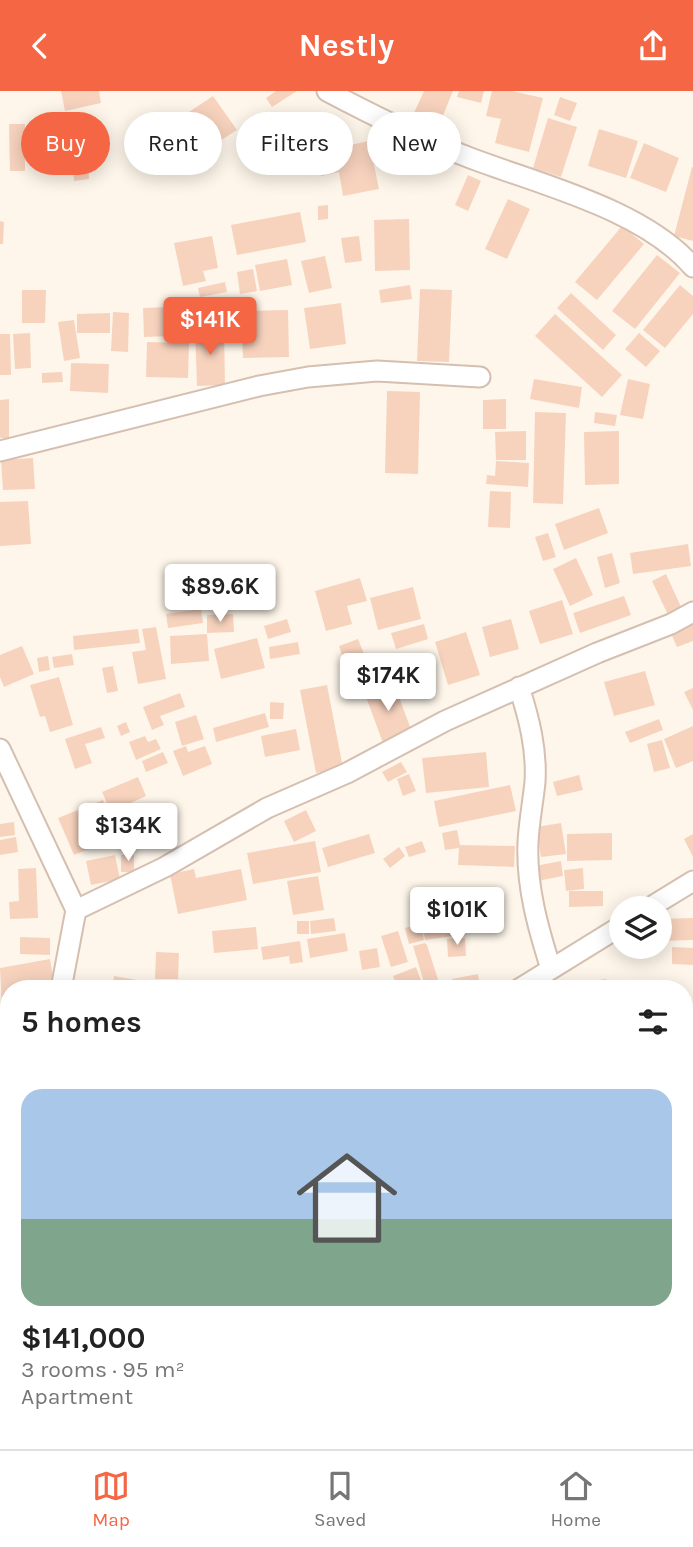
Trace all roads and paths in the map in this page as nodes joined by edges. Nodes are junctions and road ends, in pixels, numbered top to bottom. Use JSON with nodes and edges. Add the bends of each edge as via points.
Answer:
{"nodes":[{"id":1,"x":327,"y":91,"type":"edge"},
{"id":2,"x":693,"y":267,"type":"edge"},
{"id":3,"x":480,"y":377,"type":"dead end"},
{"id":4,"x":0,"y":451,"type":"edge"},
{"id":5,"x":693,"y":612,"type":"edge"},
{"id":6,"x":519,"y":687,"type":"junction"},
{"id":7,"x":0,"y":748,"type":"edge"},
{"id":8,"x":693,"y":881,"type":"edge"},
{"id":9,"x":669,"y":896,"type":"edge"},
{"id":10,"x":76,"y":910,"type":"junction"},
{"id":11,"x":609,"y":933,"type":"edge"},
{"id":12,"x":551,"y":969,"type":"junction"},
{"id":13,"x":63,"y":980,"type":"edge"},
{"id":14,"x":533,"y":980,"type":"edge"}],
"edges":[{"from":1,"to":2,"type":"street","via":[[470,157],[622,214],[656,235]]},
{"from":3,"to":4,"type":"street","via":[[377,371],[308,377]]},
{"from":5,"to":6,"type":"street"},
{"from":6,"to":10,"type":"street","via":[[267,808],[165,867]]},
{"from":6,"to":12,"type":"street","via":[[533,730],[530,885]]},
{"from":7,"to":10,"type":"street"},
{"from":8,"to":9,"type":"street"},
{"from":10,"to":13,"type":"street"},
{"from":11,"to":12,"type":"street"},
{"from":12,"to":14,"type":"street"}]}
